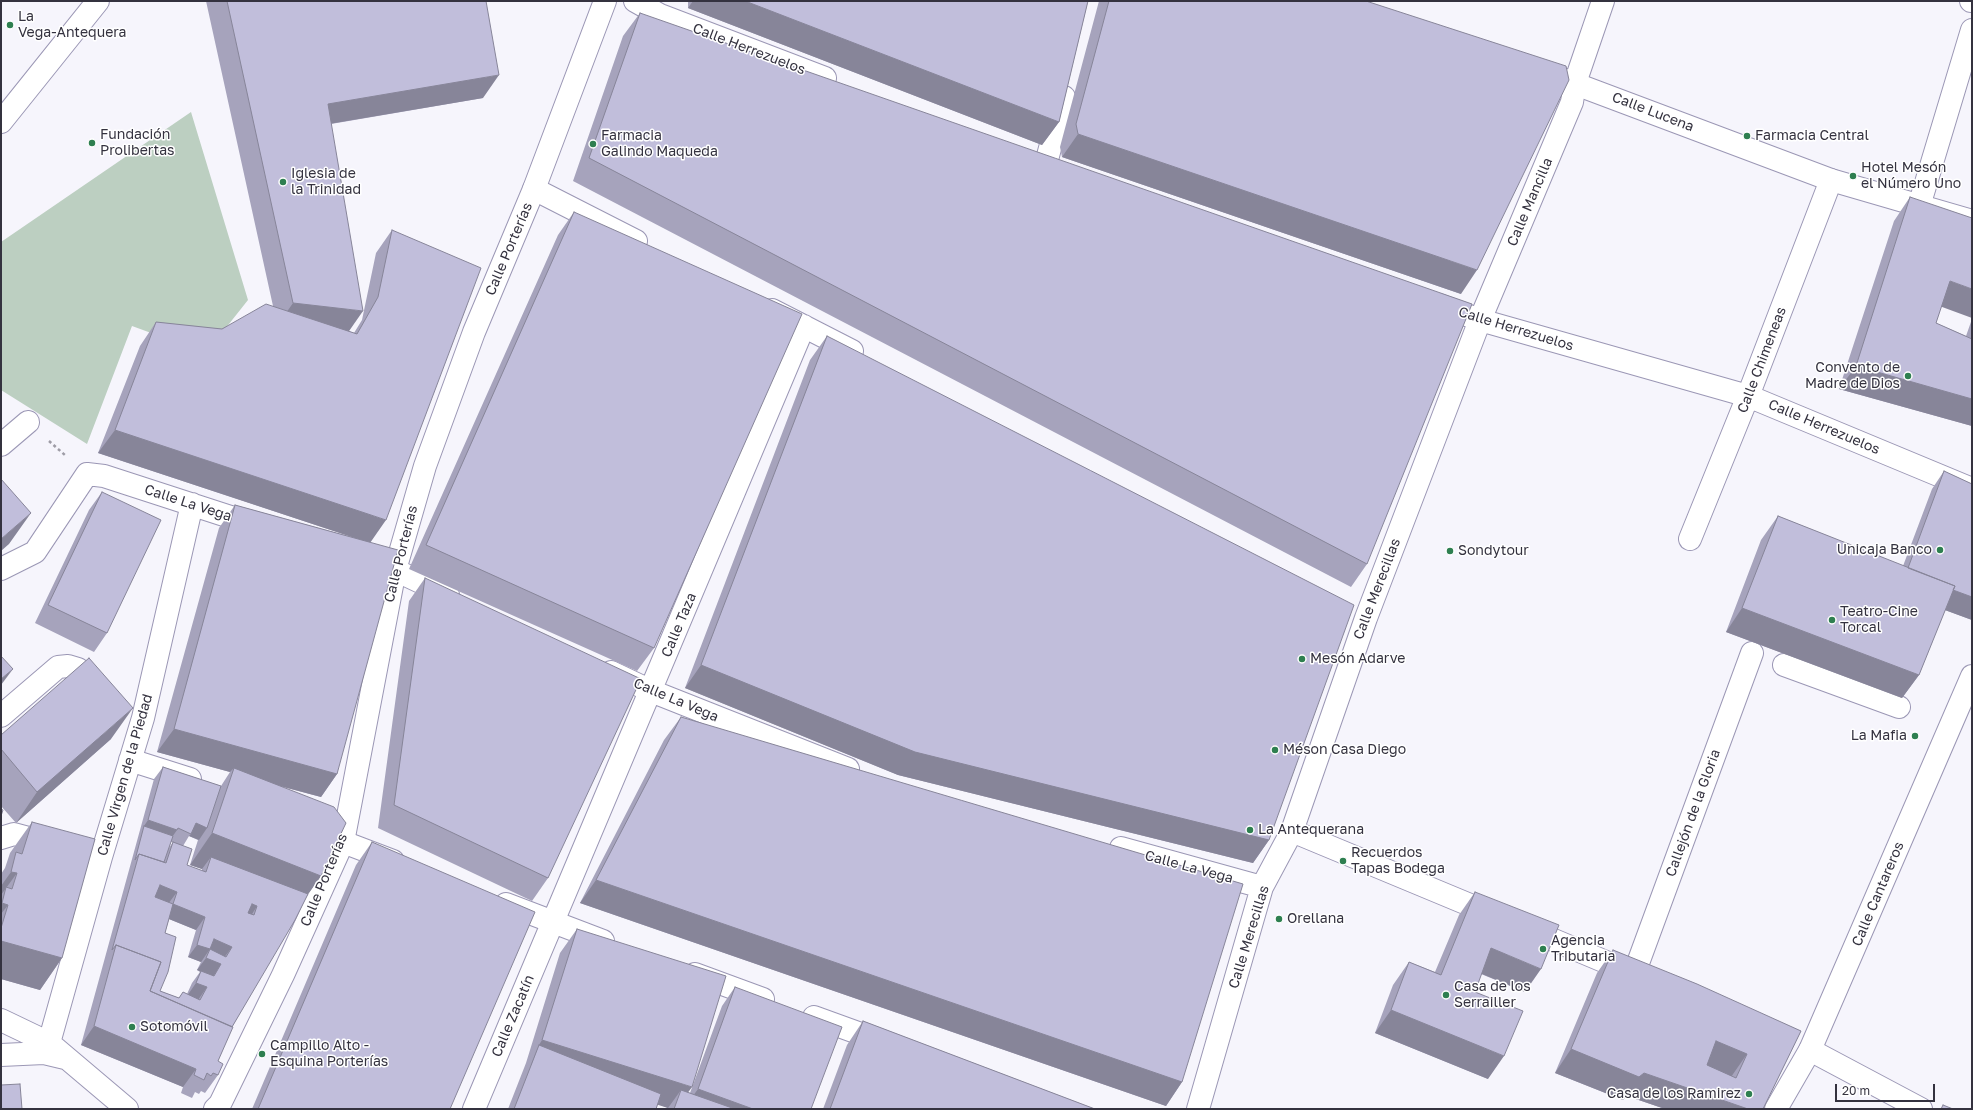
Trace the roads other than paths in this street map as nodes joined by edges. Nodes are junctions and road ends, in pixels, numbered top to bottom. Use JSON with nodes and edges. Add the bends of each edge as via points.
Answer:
{"nodes":[{"id":1,"x":98,"y":1,"type":"edge"},
{"id":2,"x":604,"y":1,"type":"edge"},
{"id":3,"x":635,"y":1,"type":"edge"},
{"id":4,"x":1603,"y":1,"type":"edge"},
{"id":5,"x":1972,"y":30,"type":"edge"},
{"id":6,"x":1522,"y":65,"type":"edge"},
{"id":7,"x":1068,"y":78,"type":"edge"},
{"id":8,"x":1575,"y":83,"type":"junction"},
{"id":9,"x":841,"y":85,"type":"edge"},
{"id":10,"x":1,"y":122,"type":"edge"},
{"id":11,"x":1024,"y":155,"type":"edge"},
{"id":12,"x":1831,"y":180,"type":"junction"},
{"id":13,"x":534,"y":189,"type":"junction"},
{"id":14,"x":1919,"y":206,"type":"junction"},
{"id":15,"x":1972,"y":222,"type":"edge"},
{"id":16,"x":655,"y":250,"type":"edge"},
{"id":17,"x":1420,"y":298,"type":"edge"},
{"id":18,"x":754,"y":301,"type":"edge"},
{"id":19,"x":1480,"y":320,"type":"junction"},
{"id":20,"x":804,"y":326,"type":"junction"},
{"id":21,"x":867,"y":359,"type":"edge"},
{"id":22,"x":1748,"y":396,"type":"junction"},
{"id":23,"x":28,"y":422,"type":"dead end"},
{"id":24,"x":1,"y":445,"type":"edge"},
{"id":25,"x":1972,"y":489,"type":"edge"},
{"id":26,"x":192,"y":504,"type":"junction"},
{"id":27,"x":274,"y":531,"type":"edge"},
{"id":28,"x":1690,"y":539,"type":"dead end"},
{"id":29,"x":357,"y":558,"type":"edge"},
{"id":30,"x":1,"y":569,"type":"edge"},
{"id":31,"x":395,"y":570,"type":"junction"},
{"id":32,"x":466,"y":603,"type":"edge"},
{"id":33,"x":1752,"y":653,"type":"dead end"},
{"id":34,"x":594,"y":664,"type":"edge"},
{"id":35,"x":1784,"y":665,"type":"dead end"},
{"id":36,"x":1972,"y":676,"type":"edge"},
{"id":37,"x":651,"y":691,"type":"junction"},
{"id":38,"x":1899,"y":707,"type":"dead end"},
{"id":39,"x":127,"y":711,"type":"junction"},
{"id":40,"x":1,"y":716,"type":"edge"},
{"id":41,"x":130,"y":760,"type":"junction"},
{"id":42,"x":868,"y":778,"type":"edge"},
{"id":43,"x":212,"y":786,"type":"edge"},
{"id":44,"x":309,"y":816,"type":"edge"},
{"id":45,"x":1292,"y":831,"type":"junction"},
{"id":46,"x":1,"y":838,"type":"edge"},
{"id":47,"x":343,"y":842,"type":"junction"},
{"id":48,"x":1103,"y":843,"type":"edge"},
{"id":49,"x":101,"y":857,"type":"junction"},
{"id":50,"x":408,"y":867,"type":"edge"},
{"id":51,"x":1262,"y":887,"type":"junction"},
{"id":52,"x":488,"y":898,"type":"edge"},
{"id":53,"x":552,"y":922,"type":"junction"},
{"id":54,"x":620,"y":947,"type":"edge"},
{"id":55,"x":680,"y":968,"type":"edge"},
{"id":56,"x":1634,"y":974,"type":"junction"},
{"id":57,"x":1656,"y":983,"type":"edge"},
{"id":58,"x":1,"y":1020,"type":"edge"},
{"id":59,"x":1788,"y":1040,"type":"edge"},
{"id":60,"x":49,"y":1043,"type":"junction"},
{"id":61,"x":904,"y":1050,"type":"edge"},
{"id":62,"x":1810,"y":1050,"type":"junction"},
{"id":63,"x":1,"y":1055,"type":"edge"},
{"id":64,"x":67,"y":1058,"type":"junction"},
{"id":65,"x":127,"y":1109,"type":"edge"},
{"id":66,"x":215,"y":1109,"type":"edge"},
{"id":67,"x":474,"y":1109,"type":"edge"},
{"id":68,"x":1198,"y":1109,"type":"edge"},
{"id":69,"x":1776,"y":1109,"type":"edge"},
{"id":70,"x":1921,"y":1109,"type":"edge"}],
"edges":[{"from":1,"to":10,"type":"street"},
{"from":2,"to":13,"type":"street","name":"Calle Porterías"},
{"from":3,"to":9,"type":"street","name":"Calle Herrezuelos","via":[[666,18]]},
{"from":4,"to":8,"type":"street","name":"Calle Mancilla"},
{"from":5,"to":14,"type":"street"},
{"from":6,"to":8,"type":"street","name":"Calle Lucena"},
{"from":7,"to":11,"type":"street","via":[[1054,166]]},
{"from":8,"to":12,"type":"street","name":"Calle Lucena"},
{"from":8,"to":19,"type":"street","name":"Calle Mancilla","via":[[1572,102]]},
{"from":12,"to":14,"type":"street","name":"Calle Lucena"},
{"from":12,"to":22,"type":"street","name":"Calle Chimeneas"},
{"from":13,"to":16,"type":"street"},
{"from":13,"to":31,"type":"street","name":"Calle Porterías","via":[[474,332],[425,466]]},
{"from":14,"to":15,"type":"street","name":"Calle Lucena"},
{"from":17,"to":19,"type":"street","name":"Calle Herrezuelos"},
{"from":18,"to":20,"type":"street"},
{"from":19,"to":22,"type":"street","name":"Calle Herrezuelos"},
{"from":19,"to":45,"type":"street","name":"Calle Merecillas","via":[[1359,614]]},
{"from":20,"to":21,"type":"street"},
{"from":20,"to":37,"type":"street","name":"Calle Taza"},
{"from":22,"to":25,"type":"street","name":"Calle Herrezuelos"},
{"from":22,"to":28,"type":"street","name":"Calle Chimeneas"},
{"from":23,"to":24,"type":"street"},
{"from":26,"to":27,"type":"street","name":"Calle La Vega"},
{"from":26,"to":30,"type":"street","name":"Calle La Vega","via":[[104,476],[87,474],[35,552]]},
{"from":26,"to":39,"type":"street","name":"Calle Virgen de la Piedad"},
{"from":29,"to":31,"type":"street"},
{"from":31,"to":32,"type":"street"},
{"from":31,"to":47,"type":"street","name":"Calle Porterías"},
{"from":33,"to":56,"type":"street","name":"Callejón de la Gloria"},
{"from":34,"to":37,"type":"street","name":"Calle La Vega"},
{"from":35,"to":38,"type":"street"},
{"from":36,"to":62,"type":"street","name":"Calle Cantareros"},
{"from":37,"to":42,"type":"street","name":"Calle La Vega"},
{"from":37,"to":53,"type":"street","name":"Calle Taza"},
{"from":39,"to":40,"type":"street","via":[[78,669],[63,666],[52,670]]},
{"from":39,"to":41,"type":"street","name":"Calle Virgen de la Piedad"},
{"from":41,"to":43,"type":"street"},
{"from":41,"to":49,"type":"street","name":"Calle Virgen de la Piedad"},
{"from":44,"to":47,"type":"street","via":[[316,818]]},
{"from":45,"to":51,"type":"street","name":"Calle Merecillas"},
{"from":45,"to":56,"type":"street"},
{"from":46,"to":49,"type":"street","via":[[14,834]]},
{"from":47,"to":50,"type":"street"},
{"from":47,"to":66,"type":"street","name":"Calle Porterías","via":[[283,975],[220,1104]]},
{"from":48,"to":51,"type":"street","name":"Calle La Vega"},
{"from":49,"to":60,"type":"street","name":"Calle Virgen de la Piedad"},
{"from":51,"to":68,"type":"street","name":"Calle Merecillas"},
{"from":52,"to":53,"type":"street"},
{"from":53,"to":54,"type":"street"},
{"from":53,"to":67,"type":"street","name":"Calle Zacatín"},
{"from":55,"to":61,"type":"street"},
{"from":56,"to":57,"type":"street"},
{"from":58,"to":60,"type":"street"},
{"from":59,"to":62,"type":"street"},
{"from":60,"to":64,"type":"street"},
{"from":62,"to":69,"type":"street","name":"Calle Cantareros"},
{"from":62,"to":70,"type":"street"},
{"from":63,"to":64,"type":"street","via":[[44,1053]]},
{"from":64,"to":65,"type":"street"}]}
